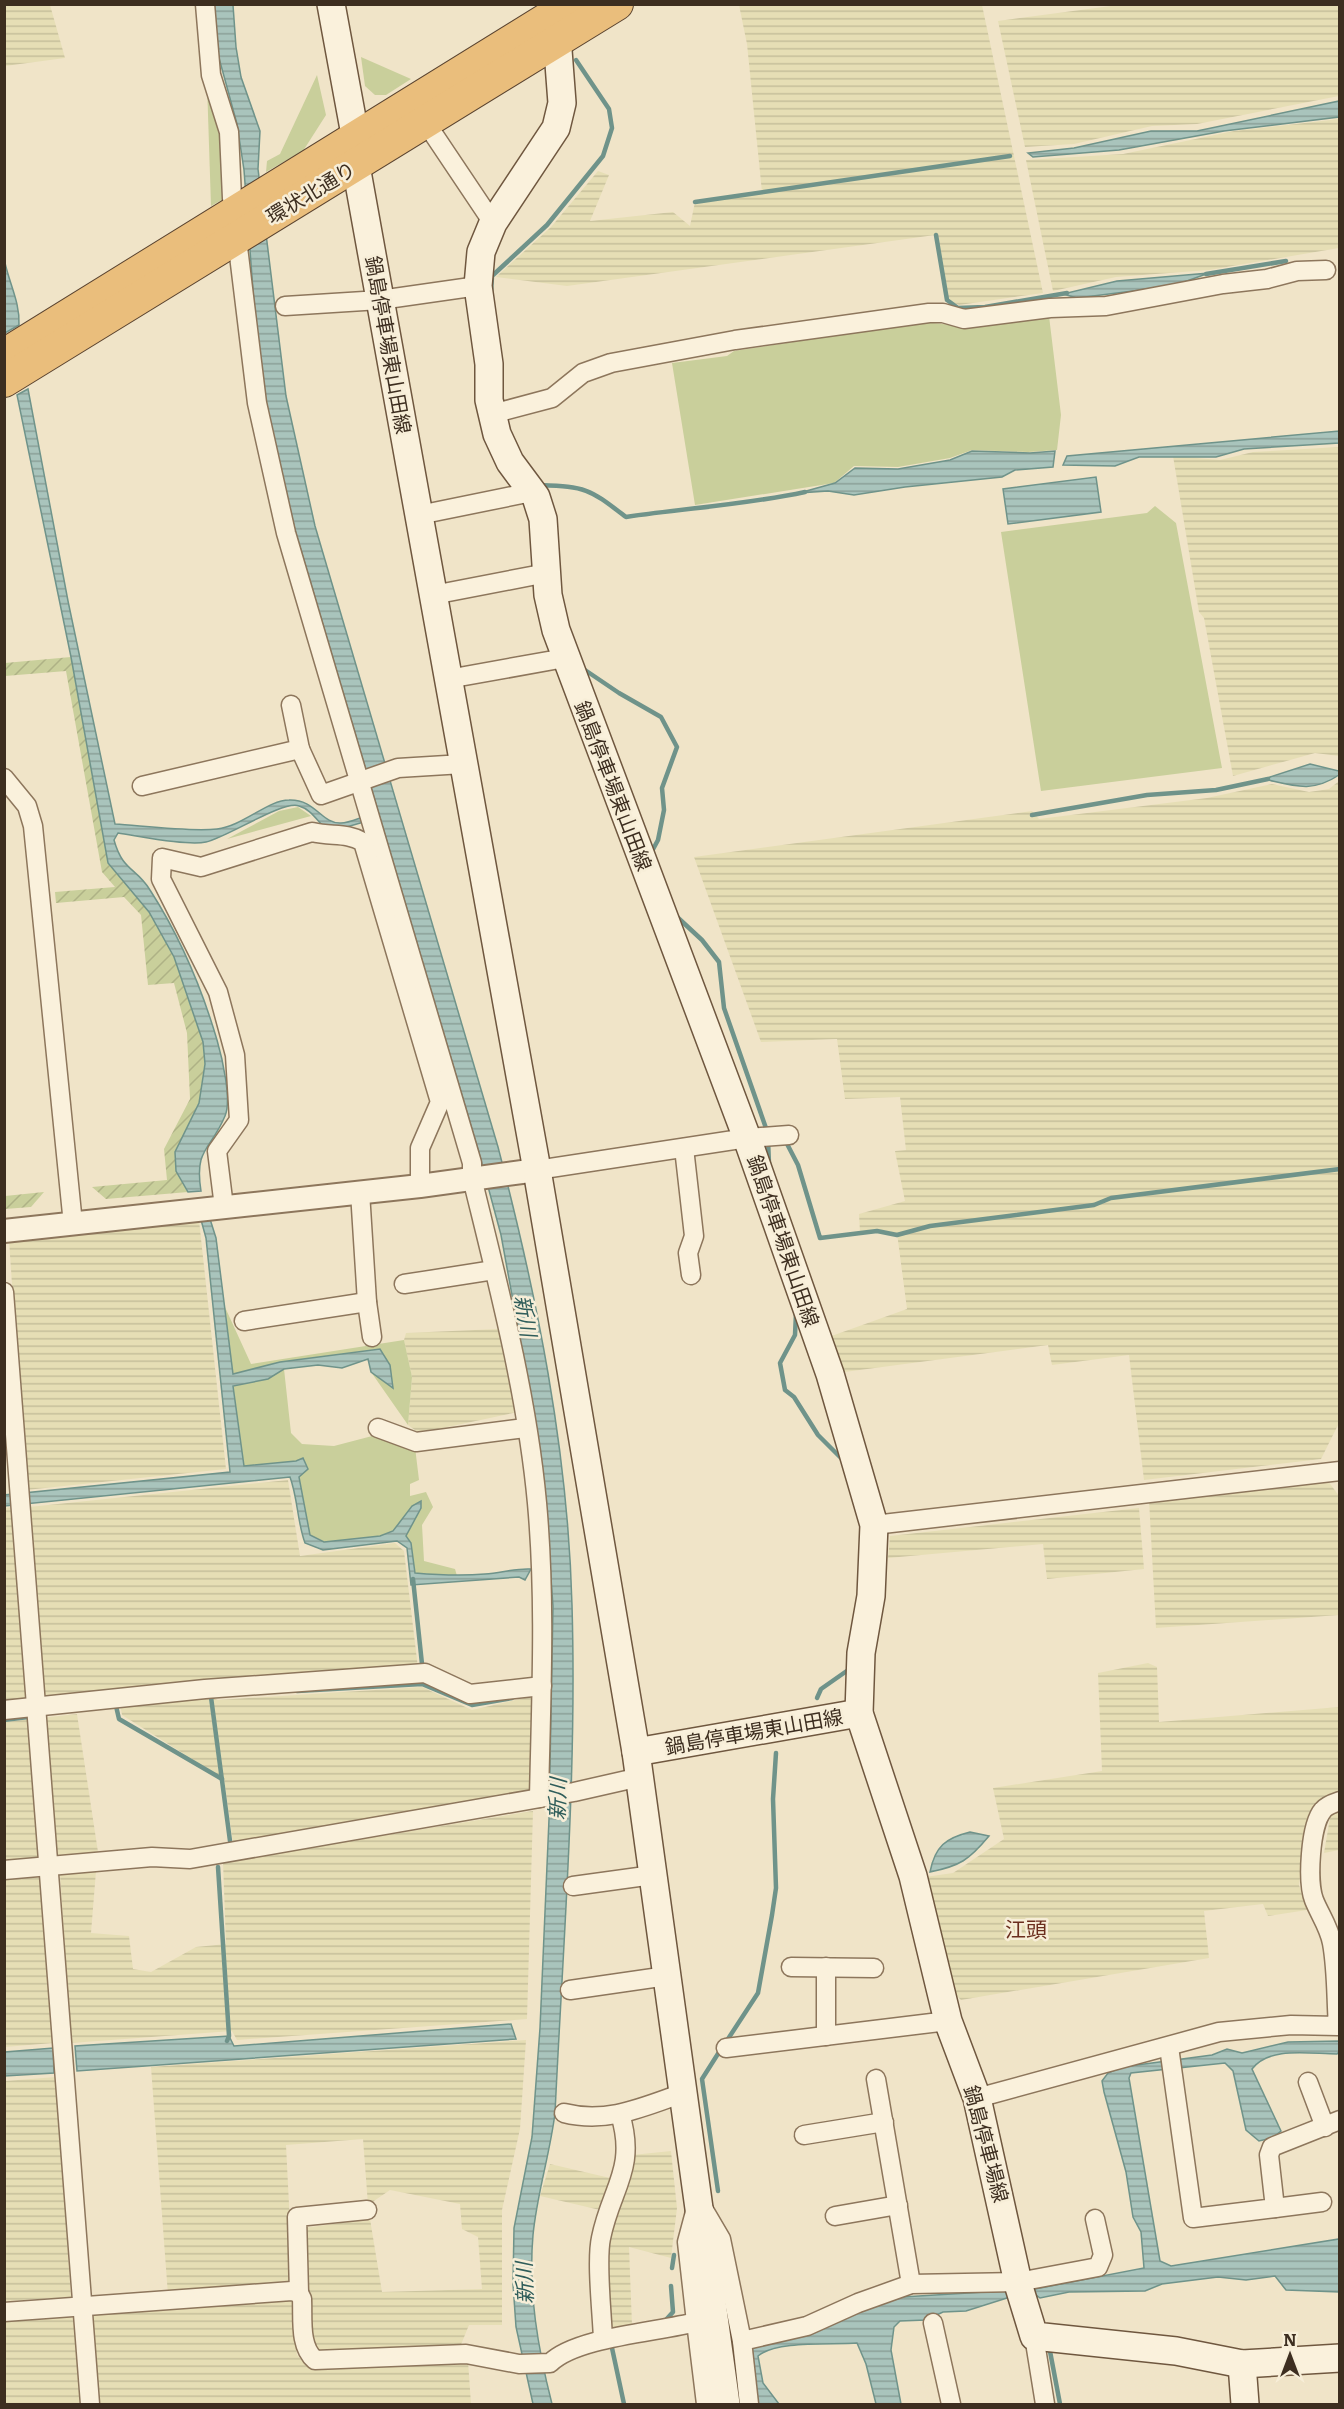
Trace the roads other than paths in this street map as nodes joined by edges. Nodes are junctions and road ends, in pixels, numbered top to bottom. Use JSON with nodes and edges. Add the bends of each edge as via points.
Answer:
{"nodes":[{"id":1,"x":205,"y":4,"type":"edge"},
{"id":2,"x":331,"y":4,"type":"edge"},
{"id":3,"x":616,"y":4,"type":"edge"},
{"id":4,"x":560,"y":16,"type":"edge"},
{"id":5,"x":426,"y":123,"type":"junction"},
{"id":6,"x":356,"y":153,"type":"junction"},
{"id":7,"x":249,"y":218,"type":"junction"},
{"id":8,"x":493,"y":223,"type":"junction"},
{"id":9,"x":1326,"y":270,"type":"dead end"},
{"id":10,"x":477,"y":286,"type":"junction"},
{"id":11,"x":380,"y":300,"type":"junction"},
{"id":12,"x":285,"y":306,"type":"dead end"},
{"id":13,"x":4,"y":354,"type":"edge"},
{"id":14,"x":4,"y":381,"type":"edge"},
{"id":15,"x":499,"y":412,"type":"junction"},
{"id":16,"x":532,"y":492,"type":"junction"},
{"id":17,"x":418,"y":515,"type":"junction"},
{"id":18,"x":547,"y":573,"type":"junction"},
{"id":19,"x":433,"y":595,"type":"junction"},
{"id":20,"x":565,"y":658,"type":"junction"},
{"id":21,"x":448,"y":679,"type":"junction"},
{"id":22,"x":291,"y":705,"type":"dead end"},
{"id":23,"x":300,"y":749,"type":"junction"},
{"id":24,"x":463,"y":764,"type":"junction"},
{"id":25,"x":4,"y":778,"type":"edge"},
{"id":26,"x":361,"y":780,"type":"junction"},
{"id":27,"x":142,"y":786,"type":"dead end"},
{"id":28,"x":770,"y":1136,"type":"junction"},
{"id":29,"x":684,"y":1148,"type":"junction"},
{"id":30,"x":537,"y":1170,"type":"junction"},
{"id":31,"x":477,"y":1177,"type":"junction"},
{"id":32,"x":420,"y":1186,"type":"junction"},
{"id":33,"x":360,"y":1192,"type":"junction"},
{"id":34,"x":224,"y":1207,"type":"junction"},
{"id":35,"x":73,"y":1224,"type":"junction"},
{"id":36,"x":4,"y":1231,"type":"edge"},
{"id":37,"x":494,"y":1270,"type":"junction"},
{"id":38,"x":692,"y":1275,"type":"dead end"},
{"id":39,"x":404,"y":1284,"type":"dead end"},
{"id":40,"x":4,"y":1292,"type":"edge"},
{"id":41,"x":367,"y":1302,"type":"junction"},
{"id":42,"x":244,"y":1321,"type":"dead end"},
{"id":43,"x":372,"y":1337,"type":"dead end"},
{"id":44,"x":378,"y":1428,"type":"dead end"},
{"id":45,"x":525,"y":1428,"type":"junction"},
{"id":46,"x":1340,"y":1471,"type":"edge"},
{"id":47,"x":874,"y":1525,"type":"junction"},
{"id":48,"x":542,"y":1686,"type":"junction"},
{"id":49,"x":38,"y":1706,"type":"junction"},
{"id":50,"x":4,"y":1710,"type":"edge"},
{"id":51,"x":859,"y":1713,"type":"junction"},
{"id":52,"x":638,"y":1765,"type":"junction"},
{"id":53,"x":542,"y":1798,"type":"junction"},
{"id":54,"x":1340,"y":1801,"type":"edge"},
{"id":55,"x":47,"y":1867,"type":"junction"},
{"id":56,"x":4,"y":1870,"type":"edge"},
{"id":57,"x":653,"y":1875,"type":"junction"},
{"id":58,"x":573,"y":1886,"type":"dead end"},
{"id":59,"x":1337,"y":1956,"type":"edge"},
{"id":60,"x":791,"y":1967,"type":"dead end"},
{"id":61,"x":825,"y":1967,"type":"junction"},
{"id":62,"x":874,"y":1968,"type":"dead end"},
{"id":63,"x":667,"y":1976,"type":"junction"},
{"id":64,"x":570,"y":1990,"type":"dead end"},
{"id":65,"x":948,"y":2021,"type":"junction"},
{"id":66,"x":1339,"y":2026,"type":"edge"},
{"id":67,"x":826,"y":2036,"type":"junction"},
{"id":68,"x":726,"y":2048,"type":"dead end"},
{"id":69,"x":1169,"y":2051,"type":"junction"},
{"id":70,"x":876,"y":2079,"type":"dead end"},
{"id":71,"x":1308,"y":2082,"type":"dead end"},
{"id":72,"x":683,"y":2093,"type":"junction"},
{"id":73,"x":976,"y":2098,"type":"junction"},
{"id":74,"x":564,"y":2113,"type":"dead end"},
{"id":75,"x":620,"y":2114,"type":"junction"},
{"id":76,"x":884,"y":2122,"type":"junction"},
{"id":77,"x":1332,"y":2124,"type":"edge"},
{"id":78,"x":804,"y":2135,"type":"dead end"},
{"id":79,"x":698,"y":2201,"type":"junction"},
{"id":80,"x":1322,"y":2202,"type":"dead end"},
{"id":81,"x":897,"y":2205,"type":"junction"},
{"id":82,"x":1275,"y":2208,"type":"junction"},
{"id":83,"x":368,"y":2210,"type":"dead end"},
{"id":84,"x":835,"y":2216,"type":"dead end"},
{"id":85,"x":1095,"y":2219,"type":"dead end"},
{"id":86,"x":911,"y":2284,"type":"junction"},
{"id":87,"x":1020,"y":2290,"type":"junction"},
{"id":88,"x":299,"y":2293,"type":"junction"},
{"id":89,"x":83,"y":2307,"type":"junction"},
{"id":90,"x":704,"y":2311,"type":"junction"},
{"id":91,"x":4,"y":2312,"type":"edge"},
{"id":92,"x":933,"y":2323,"type":"dead end"},
{"id":93,"x":1034,"y":2336,"type":"junction"},
{"id":94,"x":603,"y":2339,"type":"junction"},
{"id":95,"x":742,"y":2341,"type":"junction"},
{"id":96,"x":1340,"y":2358,"type":"edge"},
{"id":97,"x":1242,"y":2364,"type":"junction"},
{"id":98,"x":90,"y":2404,"type":"edge"},
{"id":99,"x":706,"y":2404,"type":"edge"},
{"id":100,"x":726,"y":2404,"type":"edge"},
{"id":101,"x":749,"y":2404,"type":"edge"},
{"id":102,"x":951,"y":2404,"type":"edge"},
{"id":103,"x":1044,"y":2404,"type":"edge"},
{"id":104,"x":1245,"y":2404,"type":"edge"}],
"edges":[{"from":1,"to":7,"type":"street","via":[[211,75]]},
{"from":2,"to":6,"type":"main road","name":"鍋島停車場東山田線"},
{"from":3,"to":4,"type":"highway","name":"環状北通り"},
{"from":4,"to":5,"type":"highway","name":"環状北通り"},
{"from":4,"to":6,"type":"highway","name":"環状北通り"},
{"from":4,"to":8,"type":"main road","name":"鍋島停車場東山田線","via":[[562,103],[556,128]]},
{"from":5,"to":6,"type":"highway","name":"環状北通り"},
{"from":5,"to":8,"type":"street"},
{"from":6,"to":7,"type":"highway","name":"環状北通り"},
{"from":6,"to":11,"type":"main road","name":"鍋島停車場東山田線"},
{"from":7,"to":13,"type":"highway","name":"環状北通り"},
{"from":7,"to":14,"type":"highway","name":"環状北通り"},
{"from":7,"to":26,"type":"street","via":[[257,403],[286,533]]},
{"from":8,"to":10,"type":"main road","name":"鍋島停車場東山田線","via":[[481,252]]},
{"from":9,"to":15,"type":"street","via":[[1297,271],[1106,306],[1050,308],[964,319],[929,313],[735,340],[611,363],[583,373],[552,398]]},
{"from":10,"to":11,"type":"street"},
{"from":10,"to":15,"type":"main road","name":"鍋島停車場東山田線"},
{"from":11,"to":12,"type":"street"},
{"from":11,"to":17,"type":"main road","name":"鍋島停車場東山田線"},
{"from":15,"to":16,"type":"main road","name":"鍋島停車場東山田線","via":[[497,434],[510,462]]},
{"from":16,"to":17,"type":"street"},
{"from":16,"to":18,"type":"main road","name":"鍋島停車場東山田線","via":[[543,519]]},
{"from":17,"to":19,"type":"main road","name":"鍋島停車場東山田線"},
{"from":18,"to":19,"type":"street"},
{"from":18,"to":20,"type":"main road","name":"鍋島停車場東山田線","via":[[548,595]]},
{"from":19,"to":21,"type":"main road","name":"鍋島停車場東山田線"},
{"from":20,"to":21,"type":"street"},
{"from":20,"to":28,"type":"main road","name":"鍋島停車場東山田線"},
{"from":21,"to":24,"type":"main road","name":"鍋島停車場東山田線"},
{"from":22,"to":23,"type":"street"},
{"from":23,"to":26,"type":"street","via":[[321,795]]},
{"from":23,"to":27,"type":"street"},
{"from":24,"to":26,"type":"street","via":[[391,771]]},
{"from":24,"to":30,"type":"main road","name":"鍋島停車場東山田線"},
{"from":25,"to":35,"type":"street","via":[[27,806],[33,826]]},
{"from":26,"to":31,"type":"street"},
{"from":28,"to":29,"type":"street"},
{"from":28,"to":47,"type":"main road","name":"鍋島停車場東山田線","via":[[830,1374]]},
{"from":29,"to":30,"type":"street"},
{"from":29,"to":38,"type":"street","via":[[694,1236],[688,1253]]},
{"from":30,"to":31,"type":"street"},
{"from":30,"to":52,"type":"main road","name":"鍋島停車場東山田線"},
{"from":31,"to":32,"type":"street"},
{"from":31,"to":37,"type":"street"},
{"from":32,"to":33,"type":"street"},
{"from":32,"to":34,"type":"street","via":[[420,1148],[440,1102],[363,842],[350,834],[331,837],[312,832],[201,867],[162,858],[160,879],[218,992],[235,1055],[239,1120],[217,1151]]},
{"from":33,"to":34,"type":"street"},
{"from":33,"to":41,"type":"street"},
{"from":34,"to":35,"type":"street"},
{"from":35,"to":36,"type":"street"},
{"from":37,"to":39,"type":"street"},
{"from":37,"to":45,"type":"street","via":[[509,1328]]},
{"from":40,"to":49,"type":"street"},
{"from":41,"to":42,"type":"street"},
{"from":41,"to":43,"type":"street"},
{"from":44,"to":45,"type":"street","via":[[416,1442]]},
{"from":45,"to":48,"type":"street","via":[[537,1500]]},
{"from":46,"to":47,"type":"street"},
{"from":47,"to":51,"type":"main road","name":"鍋島停車場東山田線"},
{"from":48,"to":49,"type":"street","via":[[470,1694],[425,1673]]},
{"from":48,"to":53,"type":"street"},
{"from":49,"to":50,"type":"street"},
{"from":49,"to":55,"type":"street"},
{"from":51,"to":52,"type":"main road","name":"鍋島停車場東山田線"},
{"from":51,"to":65,"type":"main road","name":"鍋島停車場線","via":[[913,1876]]},
{"from":52,"to":53,"type":"street","via":[[574,1792]]},
{"from":52,"to":57,"type":"main road"},
{"from":53,"to":55,"type":"street","via":[[190,1859],[152,1857]]},
{"from":54,"to":59,"type":"street","via":[[1325,1808],[1319,1816],[1310,1881]]},
{"from":55,"to":56,"type":"street"},
{"from":55,"to":89,"type":"street"},
{"from":57,"to":58,"type":"street"},
{"from":57,"to":63,"type":"main road"},
{"from":59,"to":66,"type":"street"},
{"from":60,"to":61,"type":"street"},
{"from":61,"to":62,"type":"street"},
{"from":61,"to":67,"type":"street"},
{"from":63,"to":64,"type":"street"},
{"from":63,"to":72,"type":"main road"},
{"from":65,"to":67,"type":"street"},
{"from":65,"to":73,"type":"main road","name":"鍋島停車場線"},
{"from":66,"to":69,"type":"street","via":[[1291,2025],[1219,2032]]},
{"from":67,"to":68,"type":"street"},
{"from":69,"to":73,"type":"street"},
{"from":69,"to":82,"type":"street","via":[[1193,2218]]},
{"from":70,"to":76,"type":"street"},
{"from":71,"to":77,"type":"street"},
{"from":72,"to":75,"type":"street"},
{"from":72,"to":79,"type":"main road"},
{"from":73,"to":87,"type":"main road","name":"鍋島停車場線"},
{"from":74,"to":75,"type":"street","via":[[598,2117]]},
{"from":75,"to":94,"type":"street","via":[[628,2145],[626,2165],[601,2239]]},
{"from":76,"to":78,"type":"street"},
{"from":76,"to":81,"type":"street"},
{"from":77,"to":82,"type":"street","via":[[1272,2147],[1269,2154]]},
{"from":79,"to":90,"type":"main road"},
{"from":79,"to":95,"type":"street","via":[[721,2239]]},
{"from":80,"to":82,"type":"street"},
{"from":81,"to":84,"type":"street"},
{"from":81,"to":86,"type":"street"},
{"from":83,"to":88,"type":"street","via":[[297,2217]]},
{"from":85,"to":87,"type":"street","via":[[1103,2255],[1098,2267]]},
{"from":86,"to":87,"type":"street"},
{"from":86,"to":95,"type":"street","via":[[858,2302],[807,2326]]},
{"from":87,"to":93,"type":"main road","name":"鍋島停車場線"},
{"from":88,"to":89,"type":"street"},
{"from":88,"to":94,"type":"street","via":[[306,2353],[315,2360],[466,2354],[519,2364],[550,2363],[559,2354]]},
{"from":89,"to":91,"type":"street"},
{"from":89,"to":98,"type":"street"},
{"from":90,"to":94,"type":"street","via":[[625,2337]]},
{"from":90,"to":99,"type":"street"},
{"from":90,"to":100,"type":"main road"},
{"from":92,"to":102,"type":"street"},
{"from":93,"to":97,"type":"main road","via":[[1176,2351]]},
{"from":93,"to":103,"type":"street"},
{"from":95,"to":101,"type":"street"},
{"from":96,"to":97,"type":"main road"},
{"from":97,"to":104,"type":"main road"}]}
